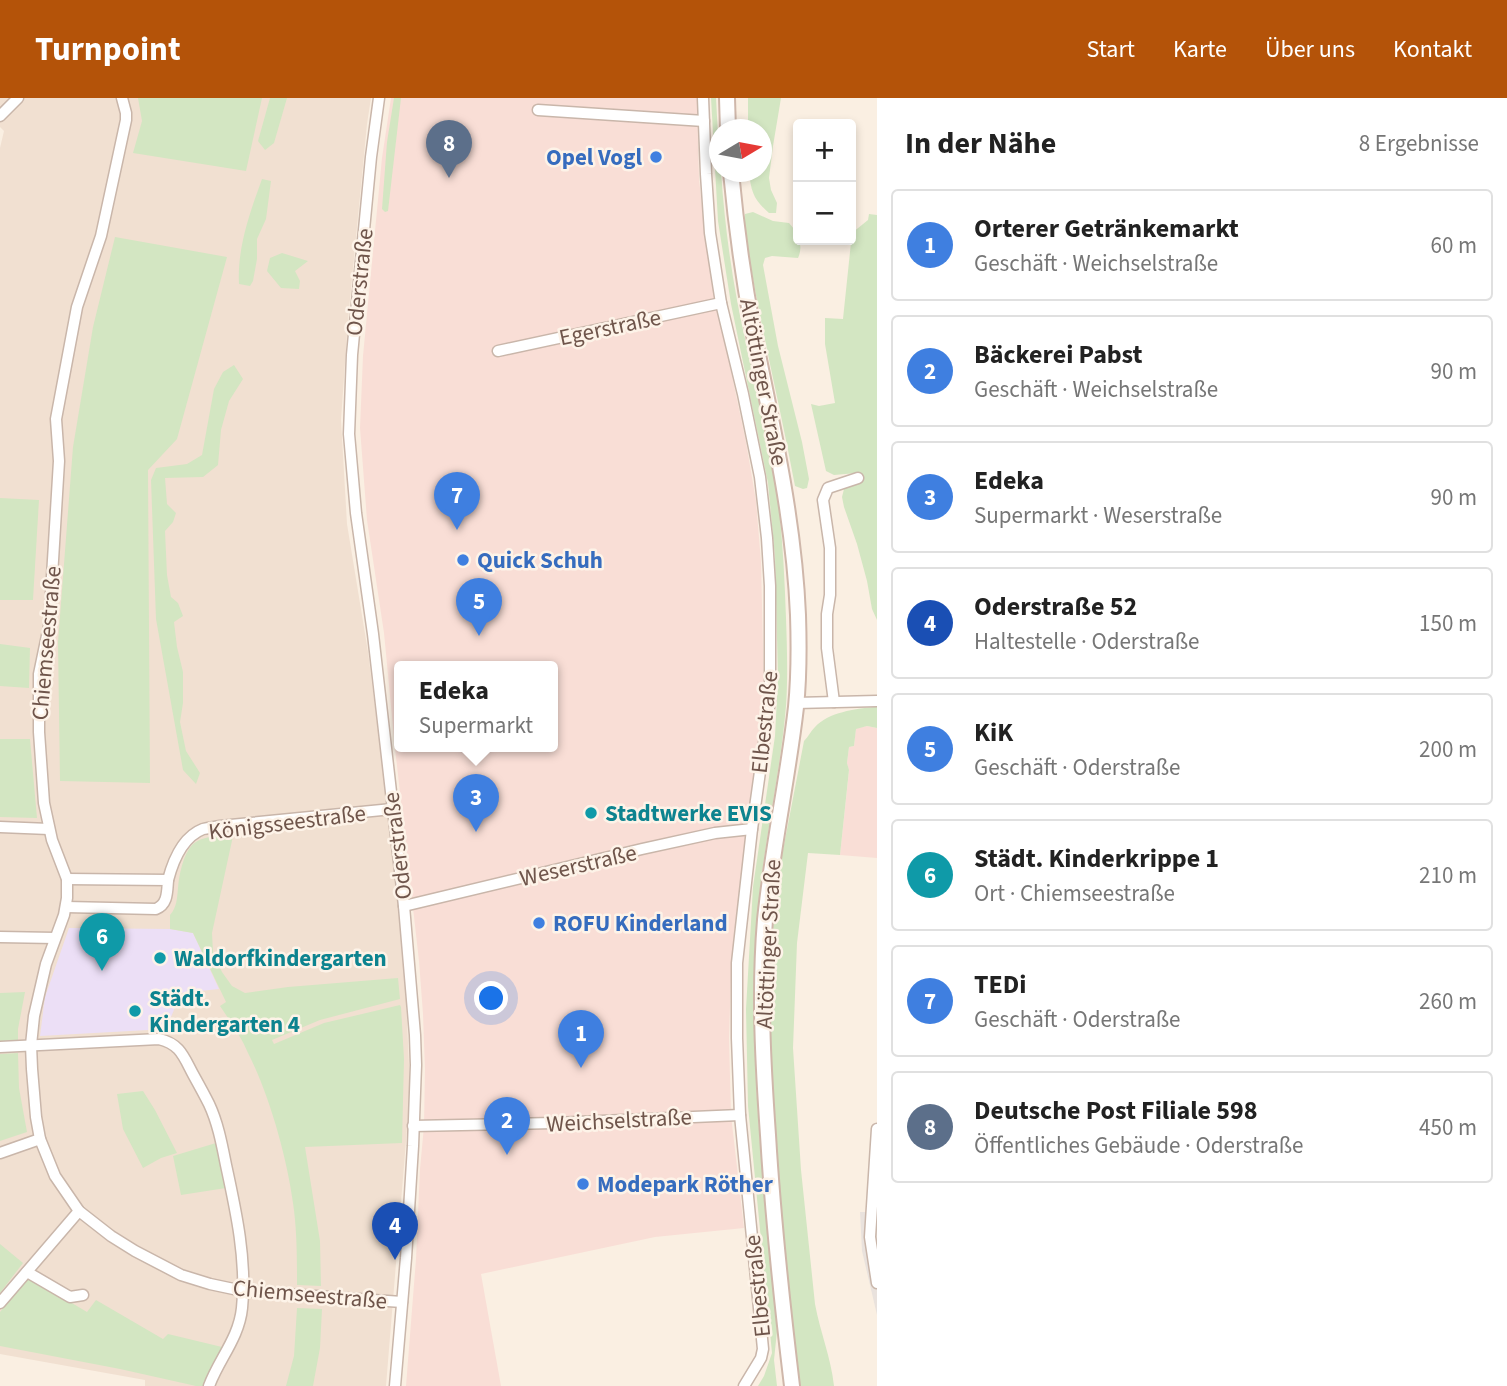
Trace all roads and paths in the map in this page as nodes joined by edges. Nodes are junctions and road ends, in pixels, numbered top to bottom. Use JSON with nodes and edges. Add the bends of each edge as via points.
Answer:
{"nodes":[{"id":1,"x":18,"y":98,"type":"edge"},
{"id":2,"x":122,"y":98,"type":"edge"},
{"id":3,"x":379,"y":98,"type":"edge"},
{"id":4,"x":703,"y":98,"type":"edge"},
{"id":5,"x":727,"y":98,"type":"edge"},
{"id":6,"x":538,"y":110,"type":"dead end"},
{"id":7,"x":0,"y":116,"type":"edge"},
{"id":8,"x":728,"y":119,"type":"edge"},
{"id":9,"x":704,"y":121,"type":"junction"},
{"id":10,"x":732,"y":182,"type":"edge"},
{"id":11,"x":721,"y":303,"type":"junction"},
{"id":12,"x":498,"y":352,"type":"dead end"},
{"id":13,"x":858,"y":478,"type":"dead end"},
{"id":14,"x":877,"y":701,"type":"edge"},
{"id":15,"x":834,"y":702,"type":"junction"},
{"id":16,"x":796,"y":703,"type":"junction"},
{"id":17,"x":392,"y":809,"type":"junction"},
{"id":18,"x":0,"y":827,"type":"edge"},
{"id":19,"x":49,"y":829,"type":"junction"},
{"id":20,"x":752,"y":829,"type":"junction"},
{"id":21,"x":67,"y":879,"type":"junction"},
{"id":22,"x":168,"y":880,"type":"junction"},
{"id":23,"x":404,"y":906,"type":"junction"},
{"id":24,"x":66,"y":907,"type":"junction"},
{"id":25,"x":0,"y":937,"type":"edge"},
{"id":26,"x":55,"y":938,"type":"junction"},
{"id":27,"x":31,"y":1045,"type":"junction"},
{"id":28,"x":0,"y":1046,"type":"edge"},
{"id":29,"x":740,"y":1115,"type":"junction"},
{"id":30,"x":413,"y":1126,"type":"junction"},
{"id":31,"x":877,"y":1129,"type":"edge"},
{"id":32,"x":40,"y":1139,"type":"junction"},
{"id":33,"x":0,"y":1153,"type":"edge"},
{"id":34,"x":79,"y":1211,"type":"junction"},
{"id":35,"x":27,"y":1272,"type":"junction"},
{"id":36,"x":877,"y":1283,"type":"edge"},
{"id":37,"x":243,"y":1291,"type":"junction"},
{"id":38,"x":83,"y":1295,"type":"dead end"},
{"id":39,"x":0,"y":1303,"type":"edge"},
{"id":40,"x":402,"y":1303,"type":"junction"},
{"id":41,"x":209,"y":1386,"type":"edge"},
{"id":42,"x":395,"y":1386,"type":"edge"},
{"id":43,"x":744,"y":1386,"type":"edge"},
{"id":44,"x":792,"y":1386,"type":"edge"}],
"edges":[{"from":1,"to":7,"type":"street"},
{"from":2,"to":19,"type":"street","name":"Chiemseestraße","via":[[127,113],[121,143],[101,236],[77,307],[56,419],[59,461],[38,732]]},
{"from":3,"to":17,"type":"street","name":"Oderstraße","via":[[352,355],[349,428]]},
{"from":4,"to":9,"type":"street","name":"Elbestraße"},
{"from":5,"to":8,"type":"main road"},
{"from":6,"to":9,"type":"street"},
{"from":9,"to":11,"type":"street","name":"Elbestraße","via":[[710,233]]},
{"from":10,"to":16,"type":"main road","name":"Altöttinger Straße","via":[[742,269],[791,533],[798,615]]},
{"from":11,"to":12,"type":"street","name":"Egerstraße"},
{"from":11,"to":20,"type":"street","name":"Elbestraße","via":[[755,453],[767,538],[770,700]]},
{"from":13,"to":15,"type":"street","via":[[828,488],[823,500],[830,548],[827,648]]},
{"from":14,"to":15,"type":"street"},
{"from":15,"to":16,"type":"street"},
{"from":16,"to":44,"type":"main road","name":"Altöttinger Straße","via":[[765,921],[762,999],[773,1211]]},
{"from":17,"to":22,"type":"street","name":"Königsseestraße","via":[[202,830],[176,854]]},
{"from":17,"to":23,"type":"street","name":"Oderstraße"},
{"from":18,"to":19,"type":"street"},
{"from":19,"to":21,"type":"street","name":"Chiemseestraße"},
{"from":20,"to":23,"type":"street","name":"Weserstraße","via":[[654,846]]},
{"from":20,"to":29,"type":"street","name":"Elbestraße","via":[[737,963]]},
{"from":21,"to":22,"type":"street"},
{"from":21,"to":24,"type":"street","name":"Chiemseestraße"},
{"from":22,"to":24,"type":"street","name":"Königsseestraße","via":[[166,899],[156,909]]},
{"from":23,"to":30,"type":"street","name":"Oderstraße","via":[[415,1035]]},
{"from":24,"to":26,"type":"street","name":"Chiemseestraße"},
{"from":25,"to":26,"type":"street"},
{"from":26,"to":27,"type":"street","name":"Chiemseestraße","via":[[38,994]]},
{"from":27,"to":28,"type":"street"},
{"from":27,"to":32,"type":"street","name":"Chiemseestraße"},
{"from":27,"to":37,"type":"street","via":[[159,1039],[176,1046],[216,1122],[236,1217]]},
{"from":29,"to":30,"type":"street","name":"Weichselstraße"},
{"from":29,"to":43,"type":"street","name":"Elbestraße","via":[[763,1349]]},
{"from":30,"to":40,"type":"street","name":"Oderstraße"},
{"from":31,"to":36,"type":"street","via":[[870,1237]]},
{"from":32,"to":33,"type":"street"},
{"from":32,"to":34,"type":"street","name":"Chiemseestraße","via":[[55,1176]]},
{"from":34,"to":35,"type":"street"},
{"from":34,"to":37,"type":"street","name":"Chiemseestraße","via":[[111,1236],[181,1275]]},
{"from":35,"to":38,"type":"street","via":[[70,1297]]},
{"from":35,"to":39,"type":"street"},
{"from":37,"to":40,"type":"street","name":"Chiemseestraße"},
{"from":37,"to":41,"type":"street","via":[[238,1328]]},
{"from":40,"to":42,"type":"street","name":"Oderstraße"}]}
